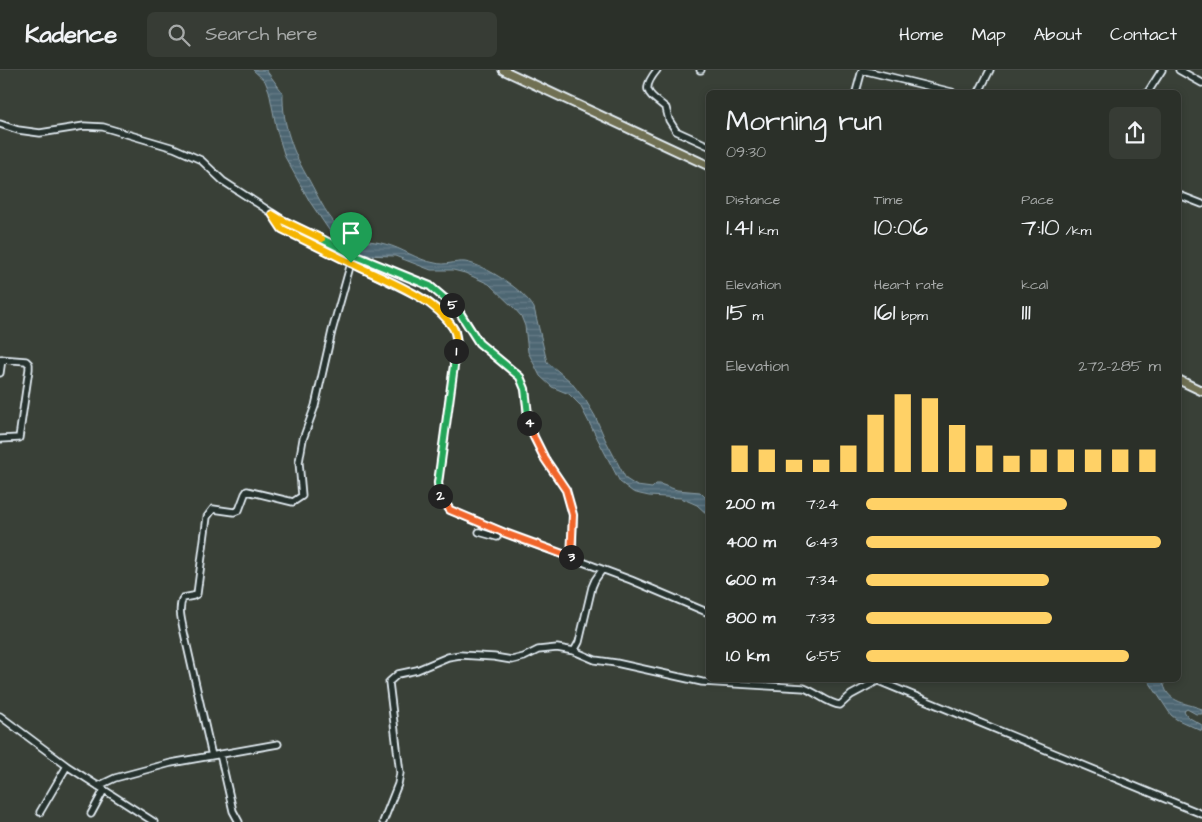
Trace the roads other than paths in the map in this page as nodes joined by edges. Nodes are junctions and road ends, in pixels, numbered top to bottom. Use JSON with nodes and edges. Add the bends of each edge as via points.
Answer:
{"nodes":[{"id":1,"x":504,"y":70,"type":"edge"},
{"id":2,"x":658,"y":70,"type":"edge"},
{"id":3,"x":862,"y":70,"type":"edge"},
{"id":4,"x":990,"y":70,"type":"edge"},
{"id":5,"x":1162,"y":70,"type":"edge"},
{"id":6,"x":1179,"y":70,"type":"edge"},
{"id":7,"x":1196,"y":70,"type":"edge"},
{"id":8,"x":1191,"y":77,"type":"junction"},
{"id":9,"x":1202,"y":83,"type":"edge"},
{"id":10,"x":857,"y":90,"type":"edge"},
{"id":11,"x":944,"y":90,"type":"edge"},
{"id":12,"x":980,"y":90,"type":"edge"},
{"id":13,"x":1149,"y":90,"type":"edge"},
{"id":14,"x":0,"y":124,"type":"edge"},
{"id":15,"x":706,"y":145,"type":"edge"},
{"id":16,"x":706,"y":165,"type":"edge"},
{"id":17,"x":1181,"y":196,"type":"edge"},
{"id":18,"x":1202,"y":204,"type":"edge"},
{"id":19,"x":272,"y":214,"type":"junction"},
{"id":20,"x":351,"y":263,"type":"junction"},
{"id":21,"x":1,"y":359,"type":"edge"},
{"id":22,"x":0,"y":373,"type":"edge"},
{"id":23,"x":1181,"y":381,"type":"edge"},
{"id":24,"x":1202,"y":391,"type":"edge"},
{"id":25,"x":0,"y":439,"type":"edge"},
{"id":26,"x":479,"y":532,"type":"dead end"},
{"id":27,"x":497,"y":537,"type":"dead end"},
{"id":28,"x":572,"y":558,"type":"junction"},
{"id":29,"x":602,"y":570,"type":"junction"},
{"id":30,"x":706,"y":612,"type":"edge"},
{"id":31,"x":574,"y":651,"type":"junction"},
{"id":32,"x":706,"y":681,"type":"edge"},
{"id":33,"x":712,"y":682,"type":"edge"},
{"id":34,"x":873,"y":682,"type":"edge"},
{"id":35,"x":881,"y":682,"type":"edge"},
{"id":36,"x":0,"y":716,"type":"edge"},
{"id":37,"x":278,"y":744,"type":"dead end"},
{"id":38,"x":220,"y":754,"type":"junction"},
{"id":39,"x":212,"y":756,"type":"junction"},
{"id":40,"x":67,"y":766,"type":"junction"},
{"id":41,"x":101,"y":788,"type":"junction"},
{"id":42,"x":40,"y":812,"type":"dead end"},
{"id":43,"x":91,"y":814,"type":"dead end"},
{"id":44,"x":1202,"y":814,"type":"edge"},
{"id":45,"x":154,"y":822,"type":"edge"},
{"id":46,"x":239,"y":822,"type":"edge"},
{"id":47,"x":383,"y":822,"type":"edge"}],
"edges":[{"from":1,"to":16,"type":"main road"},
{"from":2,"to":15,"type":"street","via":[[649,84],[650,96],[666,108],[676,131]]},
{"from":3,"to":10,"type":"street"},
{"from":3,"to":11,"type":"street"},
{"from":4,"to":12,"type":"street"},
{"from":5,"to":13,"type":"street"},
{"from":6,"to":8,"type":"street"},
{"from":7,"to":8,"type":"street"},
{"from":8,"to":9,"type":"street"},
{"from":14,"to":19,"type":"street","via":[[40,133],[84,126],[103,128],[174,148],[201,160],[224,181]]},
{"from":17,"to":18,"type":"street"},
{"from":19,"to":20,"type":"street","via":[[282,229]]},
{"from":19,"to":28,"type":"street","via":[[354,255],[430,286],[458,310],[479,343],[520,377],[534,437],[566,490],[573,515]]},
{"from":20,"to":28,"type":"street","via":[[424,299],[442,313],[454,330],[457,342],[455,364],[438,483],[444,503],[450,510]]},
{"from":20,"to":39,"type":"street","via":[[315,406],[303,439],[299,462],[302,496],[293,502],[247,491],[239,510],[213,509],[209,512],[197,594],[183,598],[181,602],[183,628]]},
{"from":21,"to":22,"type":"street"},
{"from":21,"to":25,"type":"street","via":[[26,361],[29,369],[19,438]]},
{"from":23,"to":24,"type":"main road"},
{"from":26,"to":27,"type":"street"},
{"from":28,"to":29,"type":"street"},
{"from":29,"to":30,"type":"street"},
{"from":29,"to":31,"type":"street","via":[[594,580]]},
{"from":31,"to":32,"type":"street","via":[[595,660]]},
{"from":31,"to":47,"type":"street","via":[[547,649],[512,660],[460,655],[393,677],[389,688],[400,773]]},
{"from":33,"to":34,"type":"street","via":[[804,688],[834,705],[840,705]]},
{"from":35,"to":44,"type":"street"},
{"from":36,"to":40,"type":"street"},
{"from":37,"to":38,"type":"street"},
{"from":38,"to":39,"type":"street"},
{"from":38,"to":46,"type":"street","via":[[233,811]]},
{"from":39,"to":41,"type":"street","via":[[124,775]]},
{"from":40,"to":41,"type":"street"},
{"from":40,"to":42,"type":"street"},
{"from":41,"to":43,"type":"street"},
{"from":41,"to":45,"type":"street"}]}
